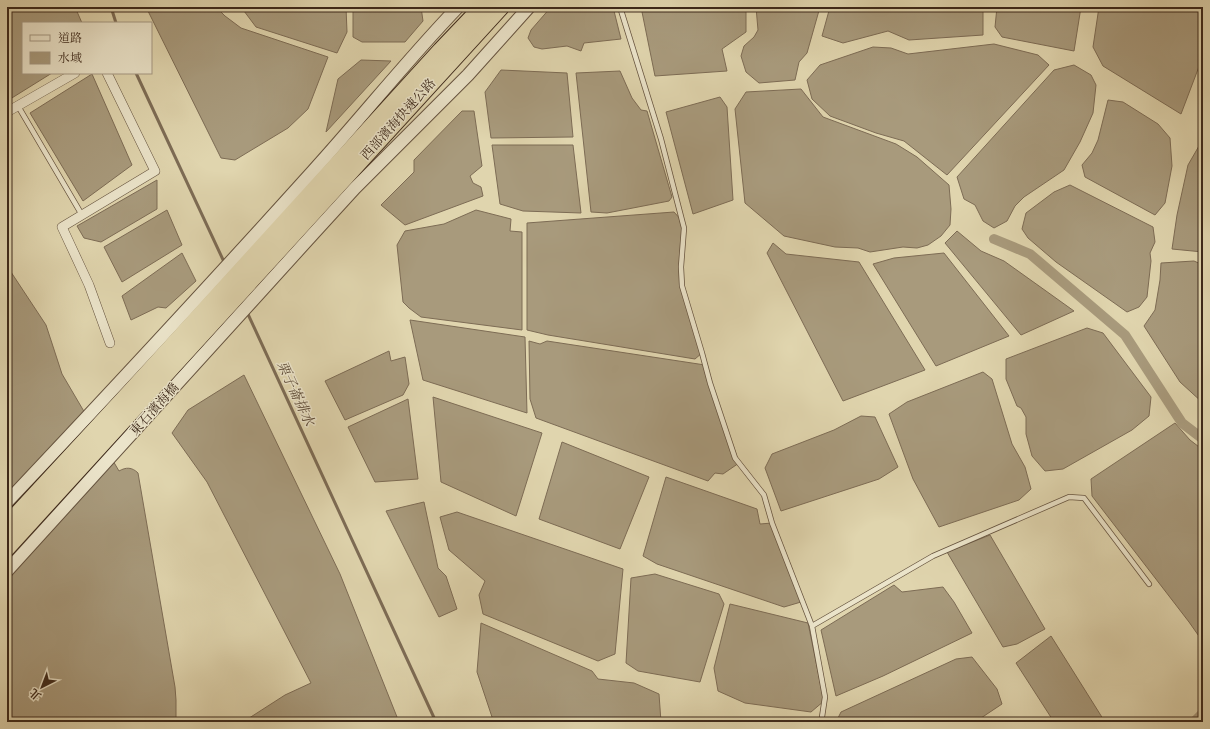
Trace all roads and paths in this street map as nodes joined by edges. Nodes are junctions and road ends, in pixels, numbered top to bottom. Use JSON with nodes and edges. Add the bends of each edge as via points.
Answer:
{"nodes":[{"id":1,"x":458,"y":7,"type":"edge"},
{"id":2,"x":482,"y":7,"type":"edge"},
{"id":3,"x":501,"y":7,"type":"edge"},
{"id":4,"x":529,"y":7,"type":"edge"},
{"id":5,"x":620,"y":7,"type":"edge"},
{"id":6,"x":73,"y":74,"type":"edge"},
{"id":7,"x":107,"y":74,"type":"edge"},
{"id":8,"x":18,"y":106,"type":"junction"},
{"id":9,"x":7,"y":112,"type":"edge"},
{"id":10,"x":289,"y":207,"type":"junction"},
{"id":11,"x":82,"y":215,"type":"junction"},
{"id":12,"x":296,"y":232,"type":"joint"},
{"id":13,"x":110,"y":343,"type":"dead end"},
{"id":14,"x":7,"y":502,"type":"edge"},
{"id":15,"x":7,"y":525,"type":"edge"},
{"id":16,"x":7,"y":548,"type":"edge"},
{"id":17,"x":7,"y":571,"type":"edge"},
{"id":18,"x":1149,"y":584,"type":"dead end"},
{"id":19,"x":812,"y":626,"type":"junction"},
{"id":20,"x":823,"y":722,"type":"edge"}],
"edges":[{"from":1,"to":10,"type":"street","via":[[428,38]]},
{"from":2,"to":10,"type":"highway","name":"西部濱海快速公路"},
{"from":3,"to":12,"type":"highway","name":"西部濱海快速公路"},
{"from":4,"to":17,"type":"street","name":"東石濱海橋","via":[[468,74],[355,188]]},
{"from":5,"to":19,"type":"lane","via":[[661,139],[684,228],[682,286],[710,383],[735,458],[764,495],[772,523]]},
{"from":6,"to":8,"type":"street"},
{"from":7,"to":11,"type":"street","via":[[155,171]]},
{"from":8,"to":9,"type":"street"},
{"from":8,"to":11,"type":"lane"},
{"from":10,"to":14,"type":"street"},
{"from":10,"to":15,"type":"highway","via":[[129,393]]},
{"from":11,"to":13,"type":"street","via":[[62,227],[89,285]]},
{"from":12,"to":16,"type":"highway","name":"東石濱海橋"},
{"from":18,"to":19,"type":"lane","via":[[1084,498],[1069,497],[933,556]]},
{"from":19,"to":20,"type":"lane","via":[[825,697]]}]}
